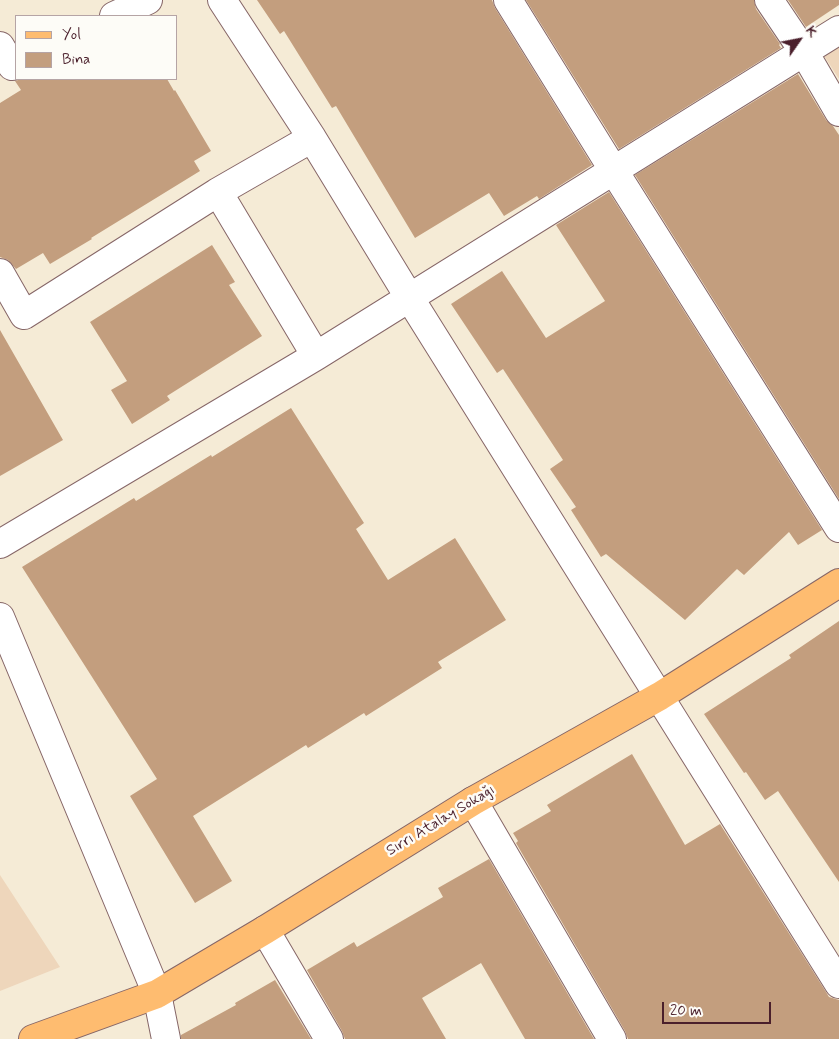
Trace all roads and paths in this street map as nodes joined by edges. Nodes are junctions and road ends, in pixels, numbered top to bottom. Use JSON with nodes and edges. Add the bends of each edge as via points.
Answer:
{"nodes":[{"id":1,"x":148,"y":0,"type":"edge"},
{"id":2,"x":222,"y":0,"type":"edge"},
{"id":3,"x":508,"y":0,"type":"edge"},
{"id":4,"x":769,"y":0,"type":"edge"},
{"id":5,"x":116,"y":15,"type":"edge"},
{"id":6,"x":839,"y":30,"type":"edge"},
{"id":7,"x":804,"y":52,"type":"junction"},
{"id":8,"x":839,"y":112,"type":"edge"},
{"id":9,"x":312,"y":138,"type":"junction"},
{"id":10,"x":614,"y":171,"type":"junction"},
{"id":11,"x":218,"y":192,"type":"junction"},
{"id":12,"x":0,"y":273,"type":"edge"},
{"id":13,"x":409,"y":297,"type":"junction"},
{"id":14,"x":316,"y":356,"type":"junction"},
{"id":15,"x":839,"y":528,"type":"edge"},
{"id":16,"x":0,"y":544,"type":"edge"},
{"id":17,"x":839,"y":583,"type":"edge"},
{"id":18,"x":0,"y":617,"type":"edge"},
{"id":19,"x":660,"y":696,"type":"junction"},
{"id":20,"x":473,"y":801,"type":"junction"},
{"id":21,"x":266,"y":930,"type":"junction"},
{"id":22,"x":839,"y":984,"type":"edge"},
{"id":23,"x":157,"y":994,"type":"junction"},
{"id":24,"x":33,"y":1039,"type":"edge"},
{"id":25,"x":166,"y":1039,"type":"edge"},
{"id":26,"x":328,"y":1039,"type":"edge"},
{"id":27,"x":612,"y":1039,"type":"edge"}],
"edges":[{"from":1,"to":5,"type":"street"},
{"from":2,"to":9,"type":"street"},
{"from":3,"to":10,"type":"street"},
{"from":4,"to":7,"type":"street"},
{"from":6,"to":7,"type":"street"},
{"from":7,"to":8,"type":"street"},
{"from":7,"to":10,"type":"street"},
{"from":9,"to":11,"type":"street"},
{"from":9,"to":13,"type":"street"},
{"from":10,"to":13,"type":"street"},
{"from":10,"to":15,"type":"street"},
{"from":11,"to":12,"type":"street","via":[[24,315]]},
{"from":11,"to":14,"type":"street"},
{"from":13,"to":14,"type":"street"},
{"from":13,"to":19,"type":"street"},
{"from":14,"to":16,"type":"street"},
{"from":17,"to":19,"type":"main road","name":"Sırrı Atalay Sokağı"},
{"from":18,"to":23,"type":"street"},
{"from":19,"to":20,"type":"main road","name":"Sırrı Atalay Sokağı"},
{"from":19,"to":22,"type":"street"},
{"from":20,"to":21,"type":"main road","name":"Sırrı Atalay Sokağı"},
{"from":20,"to":27,"type":"street"},
{"from":21,"to":23,"type":"main road","name":"Sırrı Atalay Sokağı"},
{"from":21,"to":26,"type":"street"},
{"from":23,"to":24,"type":"main road","name":"Sırrı Atalay Sokağı"},
{"from":23,"to":25,"type":"street"}]}
